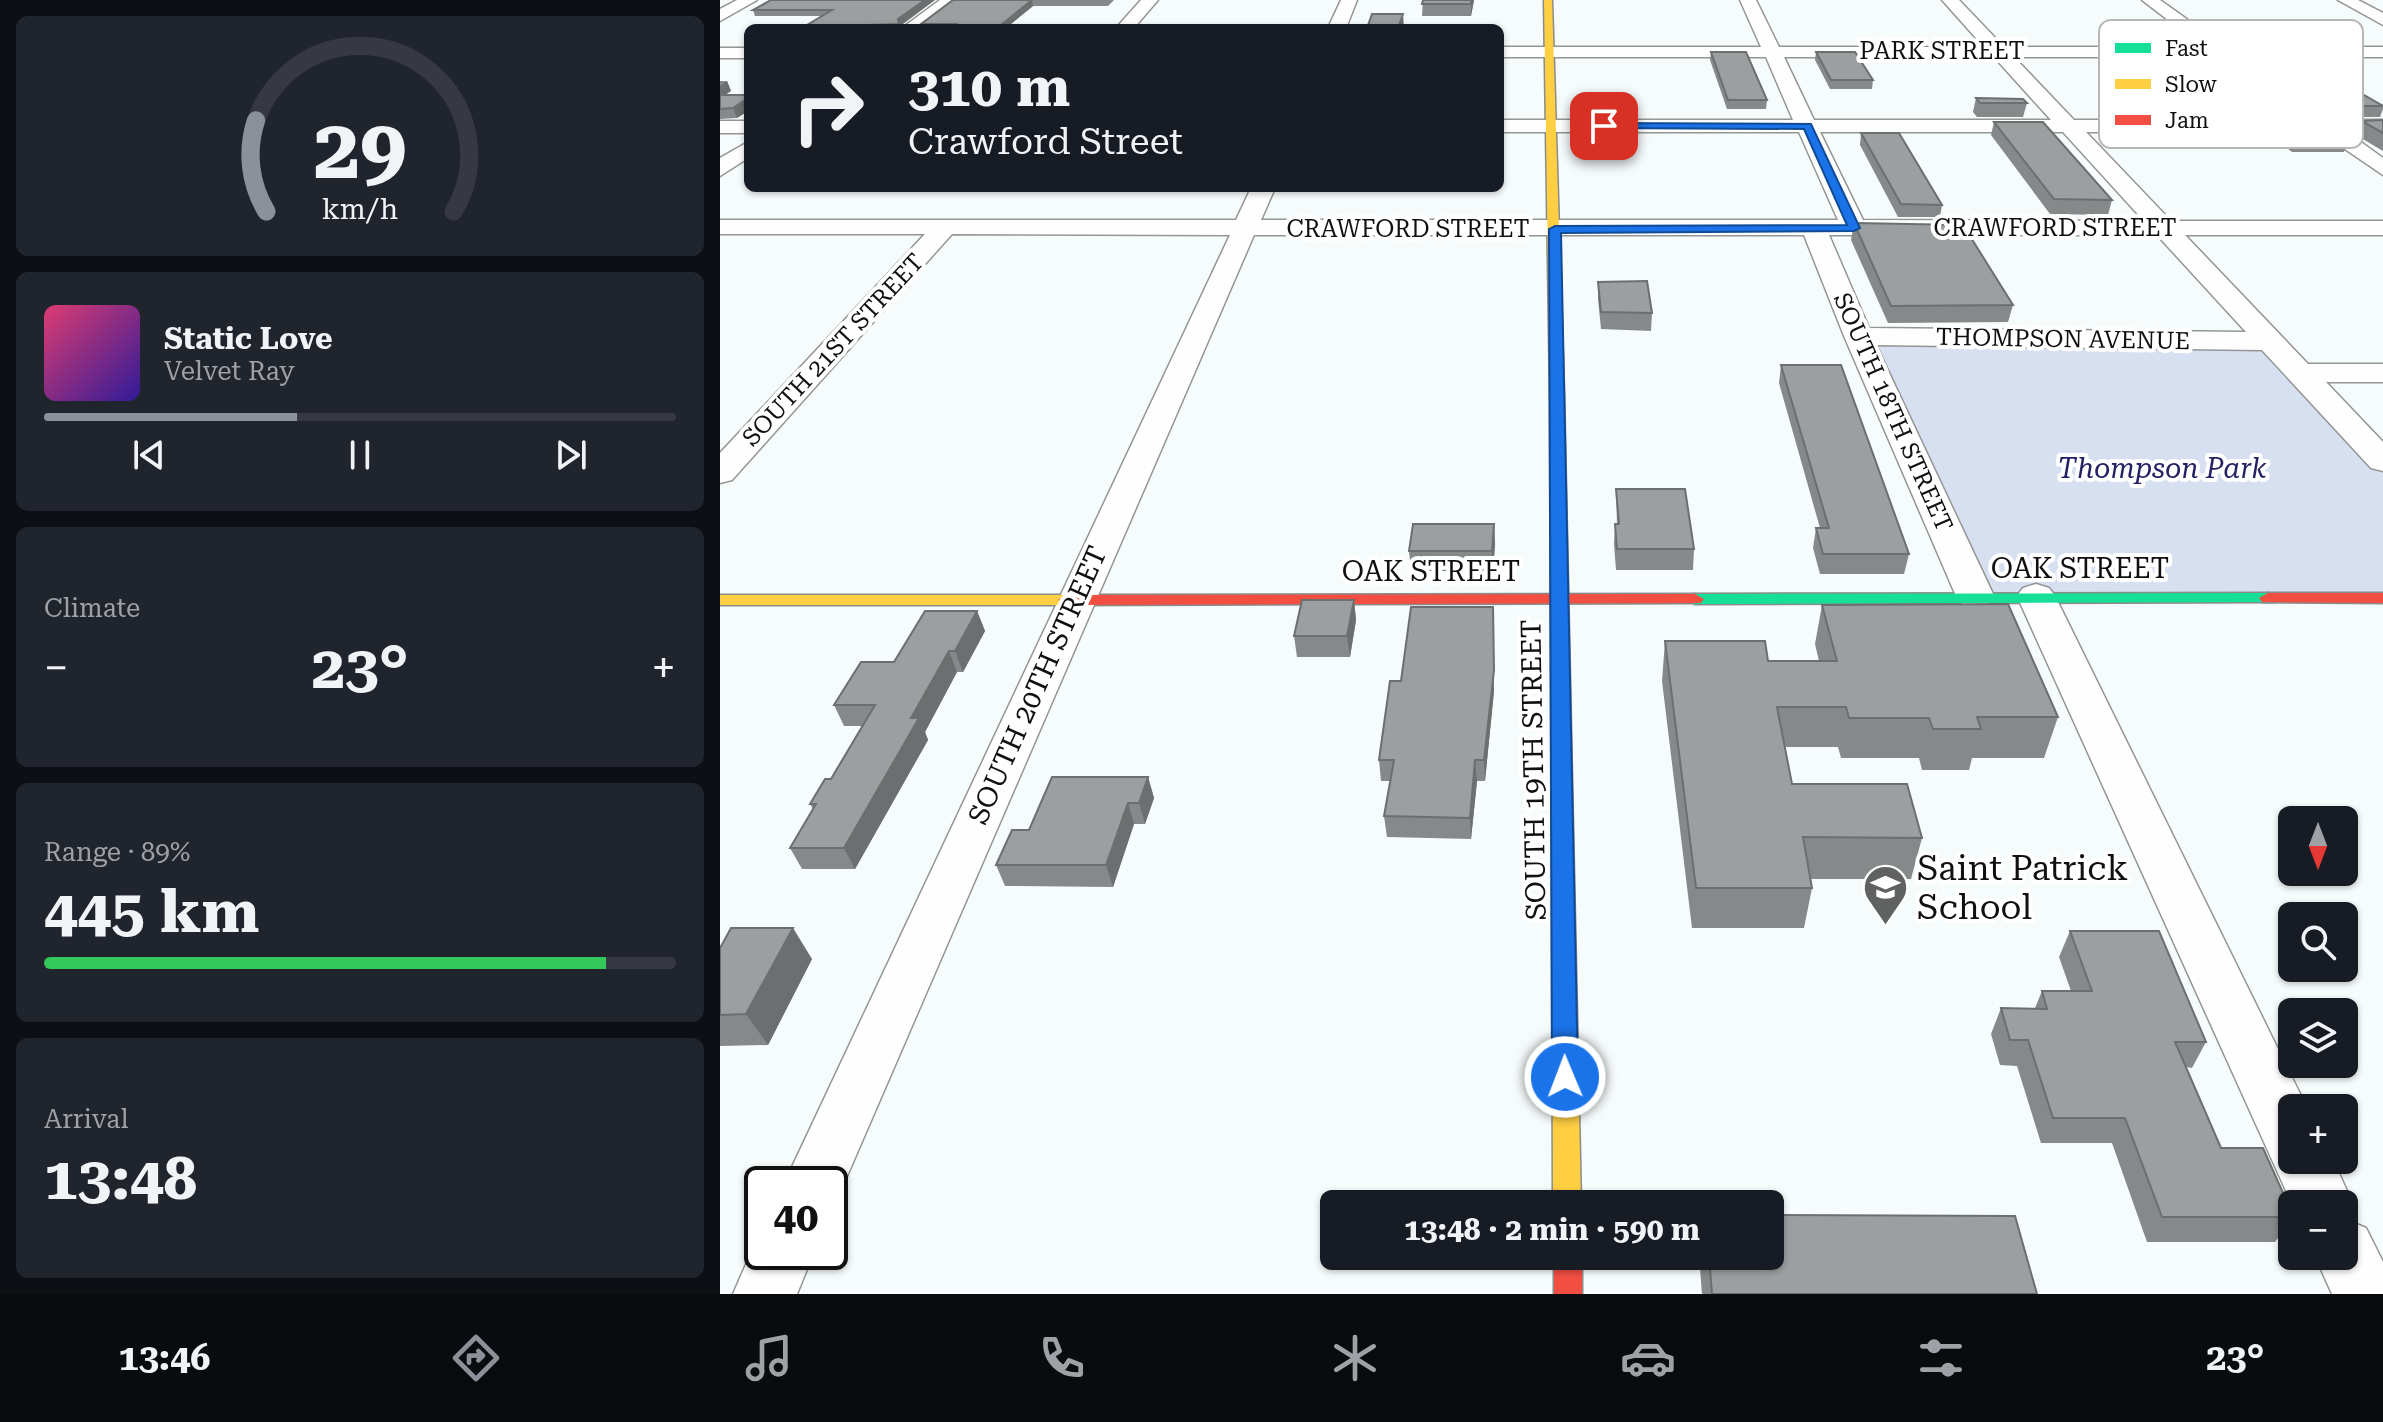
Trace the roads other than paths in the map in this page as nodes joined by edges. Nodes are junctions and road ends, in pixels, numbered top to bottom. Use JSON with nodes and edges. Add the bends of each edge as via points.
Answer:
{"nodes":[{"id":1,"x":749,"y":0,"type":"edge"},
{"id":2,"x":950,"y":0,"type":"edge"},
{"id":3,"x":1150,"y":0,"type":"edge"},
{"id":4,"x":1349,"y":0,"type":"edge"},
{"id":5,"x":1548,"y":0,"type":"edge"},
{"id":6,"x":1748,"y":0,"type":"edge"},
{"id":7,"x":1950,"y":0,"type":"edge"},
{"id":8,"x":2150,"y":0,"type":"edge"},
{"id":9,"x":2346,"y":0,"type":"edge"},
{"id":10,"x":720,"y":16,"type":"edge"},
{"id":11,"x":2177,"y":20,"type":"edge"},
{"id":12,"x":2383,"y":20,"type":"edge"},
{"id":13,"x":917,"y":24,"type":"edge"},
{"id":14,"x":1129,"y":24,"type":"edge"},
{"id":15,"x":1339,"y":24,"type":"edge"},
{"id":16,"x":1772,"y":51,"type":"junction"},
{"id":17,"x":1996,"y":51,"type":"junction"},
{"id":18,"x":2099,"y":51,"type":"edge"},
{"id":19,"x":1504,"y":52,"type":"edge"},
{"id":20,"x":1551,"y":52,"type":"junction"},
{"id":21,"x":720,"y":53,"type":"edge"},
{"id":22,"x":744,"y":53,"type":"edge"},
{"id":23,"x":1504,"y":126,"type":"edge"},
{"id":24,"x":1551,"y":126,"type":"junction"},
{"id":25,"x":1808,"y":126,"type":"junction"},
{"id":26,"x":2067,"y":126,"type":"junction"},
{"id":27,"x":2099,"y":126,"type":"edge"},
{"id":28,"x":2363,"y":126,"type":"edge"},
{"id":29,"x":2383,"y":126,"type":"edge"},
{"id":30,"x":720,"y":127,"type":"edge"},
{"id":31,"x":744,"y":127,"type":"edge"},
{"id":32,"x":2355,"y":148,"type":"edge"},
{"id":33,"x":744,"y":151,"type":"edge"},
{"id":34,"x":2383,"y":168,"type":"edge"},
{"id":35,"x":720,"y":169,"type":"edge"},
{"id":36,"x":1261,"y":192,"type":"edge"},
{"id":37,"x":720,"y":227,"type":"edge"},
{"id":38,"x":945,"y":227,"type":"junction"},
{"id":39,"x":1243,"y":228,"type":"junction"},
{"id":40,"x":1814,"y":228,"type":"junction"},
{"id":41,"x":1854,"y":228,"type":"junction"},
{"id":42,"x":2164,"y":228,"type":"junction"},
{"id":43,"x":2383,"y":228,"type":"edge"},
{"id":44,"x":1555,"y":229,"type":"junction"},
{"id":45,"x":1858,"y":336,"type":"junction"},
{"id":46,"x":2267,"y":341,"type":"junction"},
{"id":47,"x":2297,"y":373,"type":"junction"},
{"id":48,"x":2383,"y":373,"type":"edge"},
{"id":49,"x":2383,"y":461,"type":"edge"},
{"id":50,"x":720,"y":473,"type":"edge"},
{"id":51,"x":1975,"y":596,"type":"junction"},
{"id":52,"x":2036,"y":596,"type":"junction"},
{"id":53,"x":2383,"y":598,"type":"edge"},
{"id":54,"x":1559,"y":599,"type":"junction"},
{"id":55,"x":720,"y":600,"type":"edge"},
{"id":56,"x":1075,"y":600,"type":"junction"},
{"id":57,"x":2278,"y":1109,"type":"edge"},
{"id":58,"x":822,"y":1166,"type":"edge"},
{"id":59,"x":1567,"y":1190,"type":"edge"},
{"id":60,"x":775,"y":1270,"type":"edge"},
{"id":61,"x":1568,"y":1270,"type":"edge"},
{"id":62,"x":2354,"y":1270,"type":"edge"},
{"id":63,"x":765,"y":1294,"type":"edge"},
{"id":64,"x":1568,"y":1294,"type":"edge"},
{"id":65,"x":2365,"y":1294,"type":"edge"}],
"edges":[{"from":1,"to":10,"type":"street"},
{"from":2,"to":13,"type":"street"},
{"from":3,"to":14,"type":"street"},
{"from":4,"to":15,"type":"street"},
{"from":5,"to":20,"type":"street","name":"SOUTH 19TH STREET"},
{"from":6,"to":16,"type":"street"},
{"from":7,"to":17,"type":"street"},
{"from":8,"to":11,"type":"street"},
{"from":9,"to":12,"type":"street"},
{"from":16,"to":17,"type":"street","name":"PARK STREET"},
{"from":16,"to":20,"type":"street","name":"PARK STREET"},
{"from":16,"to":25,"type":"street"},
{"from":17,"to":18,"type":"street","name":"PARK STREET"},
{"from":17,"to":26,"type":"street"},
{"from":19,"to":20,"type":"street","name":"PARK STREET"},
{"from":20,"to":24,"type":"street","name":"SOUTH 19TH STREET"},
{"from":21,"to":22,"type":"street"},
{"from":23,"to":24,"type":"street"},
{"from":24,"to":25,"type":"street"},
{"from":24,"to":44,"type":"street","name":"SOUTH 19TH STREET"},
{"from":25,"to":26,"type":"street"},
{"from":25,"to":41,"type":"street"},
{"from":26,"to":27,"type":"street"},
{"from":26,"to":42,"type":"street"},
{"from":28,"to":29,"type":"street"},
{"from":30,"to":31,"type":"street"},
{"from":32,"to":34,"type":"street"},
{"from":33,"to":35,"type":"street"},
{"from":36,"to":39,"type":"street","name":"SOUTH 20TH STREET"},
{"from":37,"to":38,"type":"street","name":"CRAWFORD STREET"},
{"from":38,"to":39,"type":"street","name":"CRAWFORD STREET"},
{"from":38,"to":50,"type":"street","name":"SOUTH 21ST STREET"},
{"from":39,"to":44,"type":"street","name":"CRAWFORD STREET"},
{"from":39,"to":56,"type":"street","name":"SOUTH 20TH STREET"},
{"from":40,"to":41,"type":"street","name":"CRAWFORD STREET"},
{"from":40,"to":44,"type":"street","name":"CRAWFORD STREET"},
{"from":40,"to":45,"type":"street","name":"SOUTH 18TH STREET"},
{"from":41,"to":42,"type":"street","name":"CRAWFORD STREET"},
{"from":42,"to":43,"type":"street","name":"CRAWFORD STREET"},
{"from":42,"to":46,"type":"street"},
{"from":44,"to":54,"type":"street","name":"SOUTH 19TH STREET"},
{"from":45,"to":46,"type":"street","name":"THOMPSON AVENUE"},
{"from":45,"to":51,"type":"street","name":"SOUTH 18TH STREET"},
{"from":46,"to":47,"type":"street"},
{"from":47,"to":48,"type":"street"},
{"from":47,"to":49,"type":"street"},
{"from":51,"to":52,"type":"street","name":"OAK STREET"},
{"from":51,"to":54,"type":"street","name":"OAK STREET"},
{"from":52,"to":53,"type":"street","name":"OAK STREET"},
{"from":52,"to":57,"type":"street"},
{"from":54,"to":56,"type":"street","name":"OAK STREET"},
{"from":54,"to":59,"type":"street","name":"SOUTH 19TH STREET"},
{"from":55,"to":56,"type":"street","name":"OAK STREET"},
{"from":56,"to":58,"type":"street","name":"SOUTH 20TH STREET"},
{"from":60,"to":63,"type":"street"},
{"from":61,"to":64,"type":"street"},
{"from":62,"to":65,"type":"street"}]}
